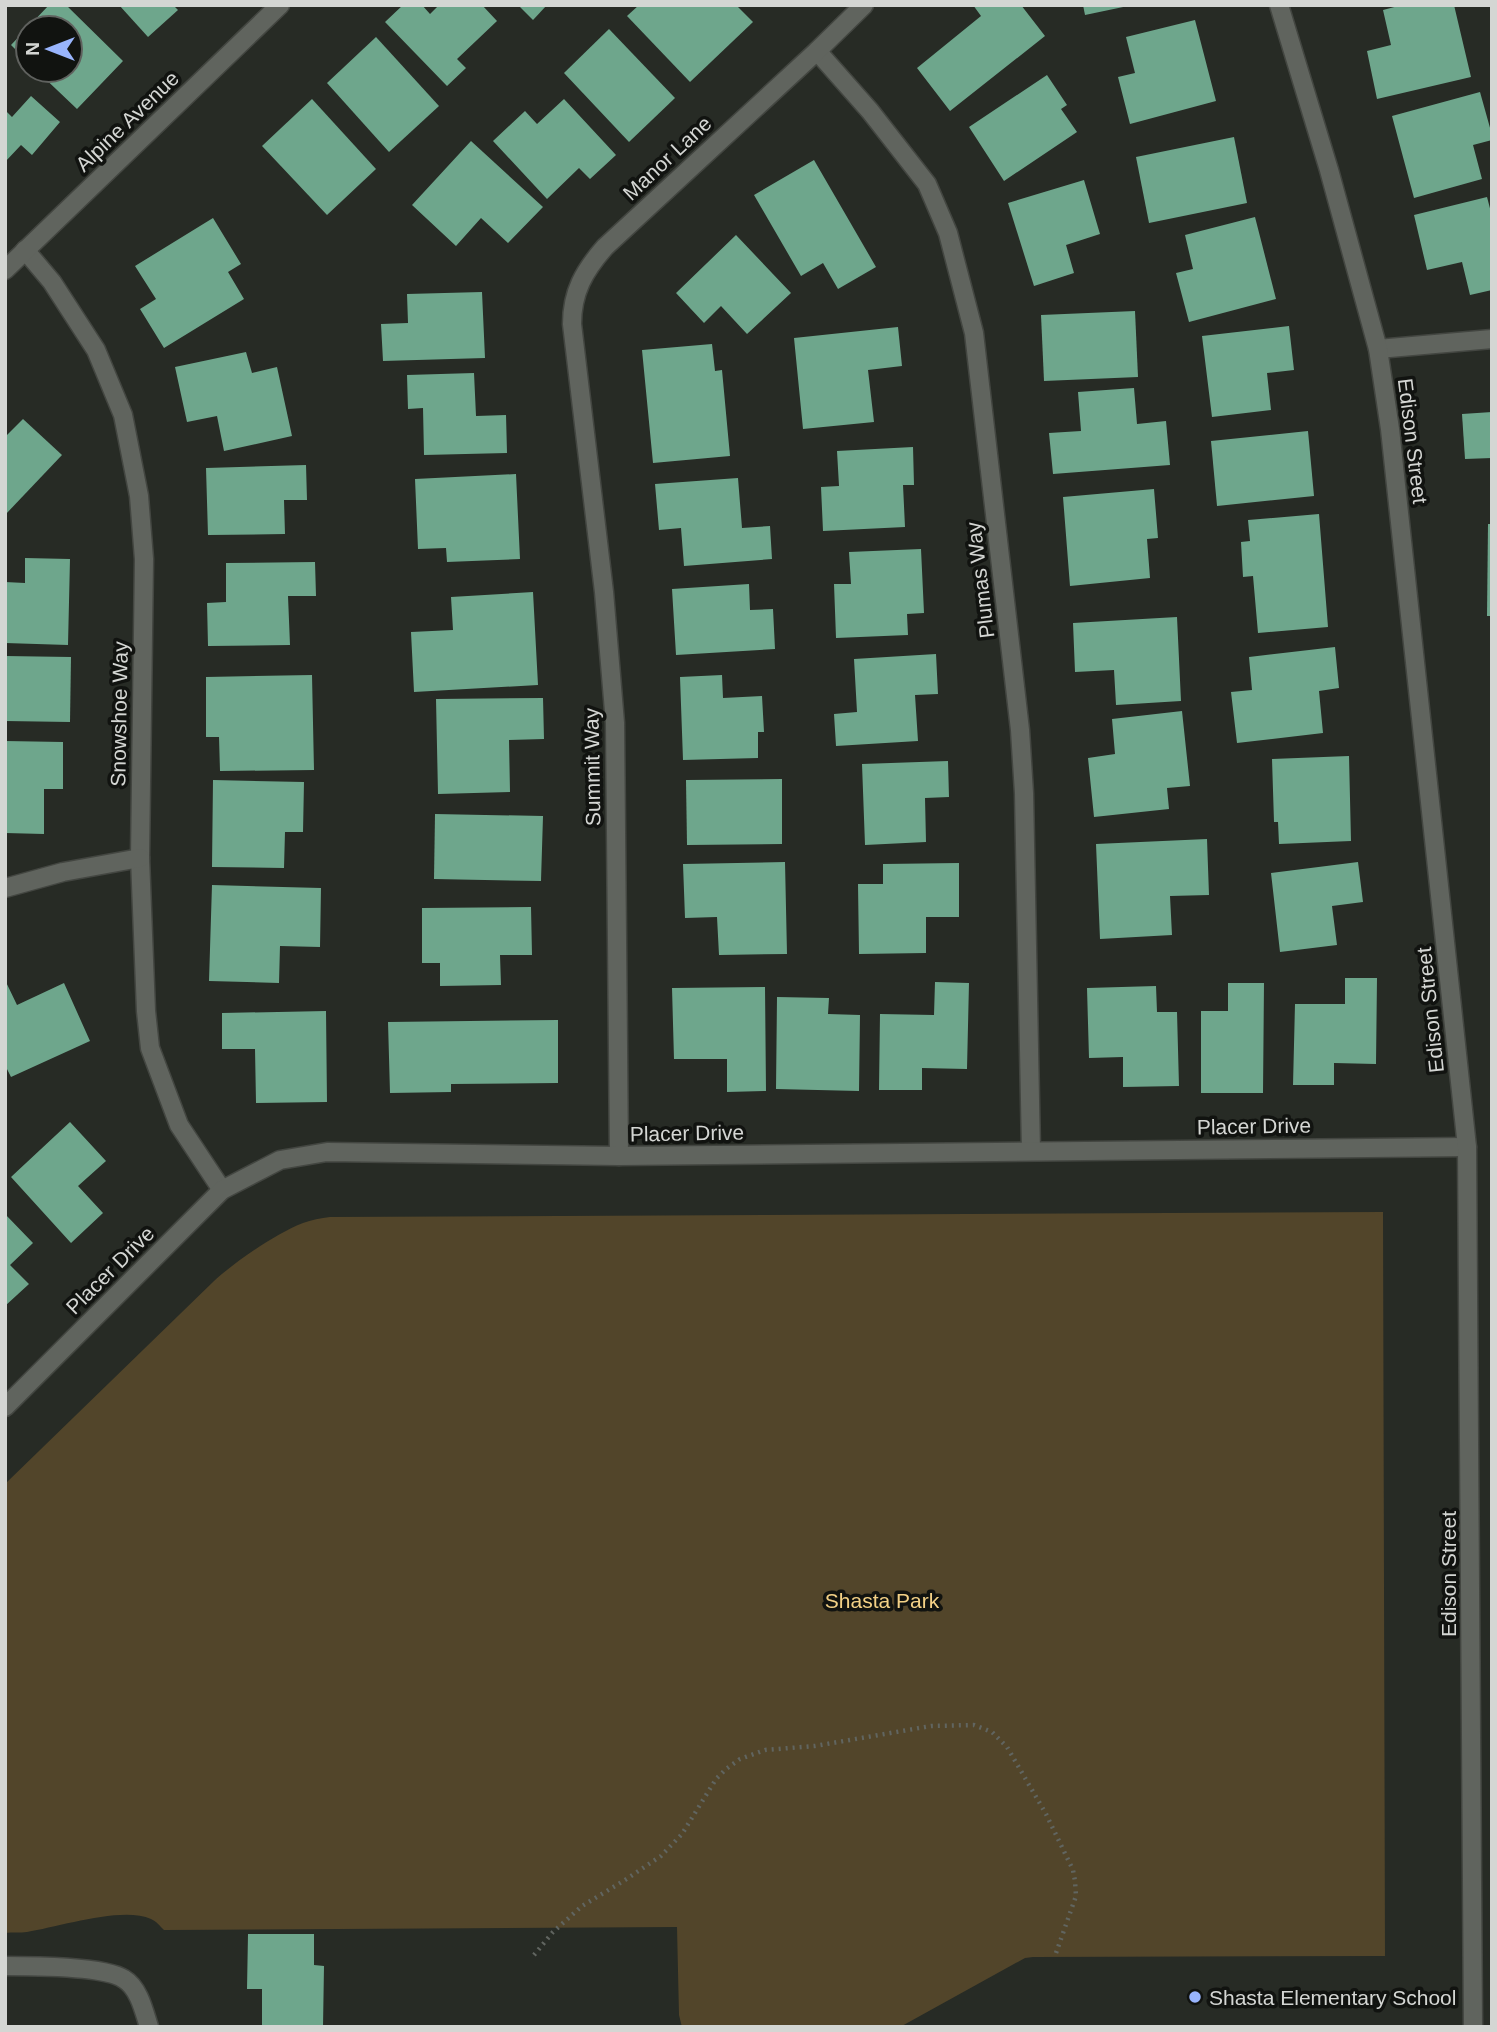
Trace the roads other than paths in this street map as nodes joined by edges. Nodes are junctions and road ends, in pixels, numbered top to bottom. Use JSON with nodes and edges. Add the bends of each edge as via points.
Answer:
{"nodes":[{"id":1,"x":280,"y":5,"type":"edge"},
{"id":2,"x":864,"y":5,"type":"edge"},
{"id":3,"x":1279,"y":5,"type":"edge"},
{"id":4,"x":817,"y":51,"type":"junction"},
{"id":5,"x":25,"y":250,"type":"junction"},
{"id":6,"x":5,"y":270,"type":"edge"},
{"id":7,"x":1492,"y":339,"type":"edge"},
{"id":8,"x":1378,"y":349,"type":"junction"},
{"id":9,"x":578,"y":379,"type":"joint"},
{"id":10,"x":140,"y":858,"type":"junction"},
{"id":11,"x":5,"y":888,"type":"edge"},
{"id":12,"x":1468,"y":1147,"type":"junction"},
{"id":13,"x":1031,"y":1151,"type":"junction"},
{"id":14,"x":619,"y":1156,"type":"junction"},
{"id":15,"x":222,"y":1191,"type":"junction"},
{"id":16,"x":5,"y":1407,"type":"edge"},
{"id":17,"x":5,"y":1966,"type":"edge"},
{"id":18,"x":149,"y":2027,"type":"edge"},
{"id":19,"x":1473,"y":2027,"type":"edge"}],
"edges":[{"from":1,"to":5,"type":"street","name":"Alpine Avenue"},
{"from":2,"to":4,"type":"street","name":"Manor Lane"},
{"from":3,"to":8,"type":"street","name":"Edison Street"},
{"from":4,"to":9,"type":"street","name":"Manor Lane","via":[[587,268],[572,304]]},
{"from":4,"to":13,"type":"street","name":"Plumas Way","via":[[927,184],[948,233],[974,333],[1020,730]]},
{"from":5,"to":6,"type":"street","name":"Alpine Avenue"},
{"from":5,"to":10,"type":"street","name":"Snowshoe Way","via":[[96,350],[123,415],[139,496],[144,559]]},
{"from":7,"to":8,"type":"street"},
{"from":8,"to":12,"type":"street","name":"Edison Street"},
{"from":9,"to":14,"type":"street","name":"Summit Way","via":[[615,723]]},
{"from":10,"to":11,"type":"street"},
{"from":10,"to":15,"type":"street","name":"Snowshoe Way","via":[[150,1048],[179,1125]]},
{"from":12,"to":13,"type":"street","name":"Placer Drive"},
{"from":12,"to":19,"type":"street","name":"Edison Street"},
{"from":13,"to":14,"type":"street","name":"Placer Drive"},
{"from":14,"to":15,"type":"street","name":"Placer Drive","via":[[327,1153],[280,1160]]},
{"from":15,"to":16,"type":"street","name":"Placer Drive"},
{"from":17,"to":18,"type":"street","via":[[105,1971],[126,1979],[140,2000]]}]}
